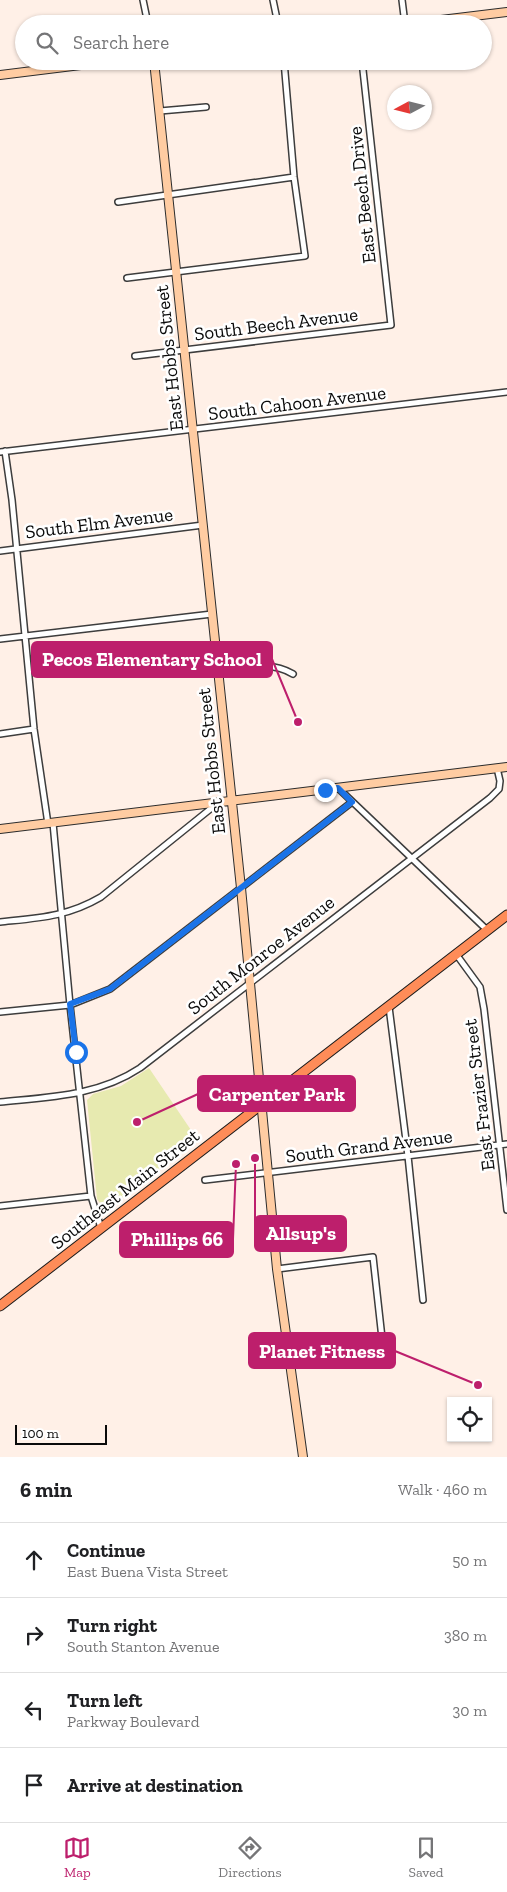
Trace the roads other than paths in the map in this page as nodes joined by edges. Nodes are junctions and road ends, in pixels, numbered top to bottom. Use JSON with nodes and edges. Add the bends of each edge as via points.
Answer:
{"nodes":[{"id":1,"x":143,"y":0,"type":"edge"},
{"id":2,"x":273,"y":0,"type":"edge"},
{"id":3,"x":402,"y":0,"type":"edge"},
{"id":4,"x":507,"y":12,"type":"edge"},
{"id":5,"x":146,"y":15,"type":"edge"},
{"id":6,"x":276,"y":15,"type":"edge"},
{"id":7,"x":405,"y":15,"type":"edge"},
{"id":8,"x":482,"y":15,"type":"edge"},
{"id":9,"x":45,"y":70,"type":"edge"},
{"id":10,"x":155,"y":70,"type":"edge"},
{"id":11,"x":285,"y":70,"type":"edge"},
{"id":12,"x":363,"y":70,"type":"edge"},
{"id":13,"x":0,"y":76,"type":"edge"},
{"id":14,"x":206,"y":107,"type":"dead end"},
{"id":15,"x":160,"y":111,"type":"junction"},
{"id":16,"x":294,"y":177,"type":"junction"},
{"id":17,"x":169,"y":194,"type":"junction"},
{"id":18,"x":118,"y":202,"type":"dead end"},
{"id":19,"x":176,"y":272,"type":"junction"},
{"id":20,"x":127,"y":278,"type":"dead end"},
{"id":21,"x":391,"y":326,"type":"joint"},
{"id":22,"x":185,"y":350,"type":"junction"},
{"id":23,"x":135,"y":356,"type":"dead end"},
{"id":24,"x":507,"y":392,"type":"edge"},
{"id":25,"x":193,"y":430,"type":"junction"},
{"id":26,"x":2,"y":451,"type":"edge"},
{"id":27,"x":203,"y":525,"type":"junction"},
{"id":28,"x":17,"y":549,"type":"junction"},
{"id":29,"x":0,"y":551,"type":"edge"},
{"id":30,"x":212,"y":614,"type":"junction"},
{"id":31,"x":25,"y":636,"type":"junction"},
{"id":32,"x":0,"y":639,"type":"edge"},
{"id":33,"x":218,"y":670,"type":"junction"},
{"id":34,"x":293,"y":674,"type":"dead end"},
{"id":35,"x":34,"y":730,"type":"junction"},
{"id":36,"x":0,"y":734,"type":"edge"},
{"id":37,"x":507,"y":767,"type":"edge"},
{"id":38,"x":497,"y":768,"type":"junction"},
{"id":39,"x":338,"y":788,"type":"junction"},
{"id":40,"x":232,"y":801,"type":"junction"},
{"id":41,"x":220,"y":802,"type":"junction"},
{"id":42,"x":350,"y":804,"type":"junction"},
{"id":43,"x":50,"y":824,"type":"junction"},
{"id":44,"x":0,"y":829,"type":"edge"},
{"id":45,"x":411,"y":858,"type":"junction"},
{"id":46,"x":241,"y":888,"type":"junction"},
{"id":47,"x":62,"y":915,"type":"junction"},
{"id":48,"x":507,"y":915,"type":"edge"},
{"id":49,"x":0,"y":922,"type":"edge"},
{"id":50,"x":487,"y":930,"type":"junction"},
{"id":51,"x":456,"y":954,"type":"junction"},
{"id":52,"x":250,"y":982,"type":"junction"},
{"id":53,"x":70,"y":1004,"type":"junction"},
{"id":54,"x":389,"y":1006,"type":"junction"},
{"id":55,"x":0,"y":1012,"type":"edge"},
{"id":56,"x":81,"y":1093,"type":"junction"},
{"id":57,"x":0,"y":1102,"type":"edge"},
{"id":58,"x":262,"y":1104,"type":"junction"},
{"id":59,"x":507,"y":1144,"type":"edge"},
{"id":60,"x":500,"y":1145,"type":"junction"},
{"id":61,"x":408,"y":1156,"type":"junction"},
{"id":62,"x":268,"y":1174,"type":"junction"},
{"id":63,"x":205,"y":1180,"type":"dead end"},
{"id":64,"x":92,"y":1196,"type":"junction"},
{"id":65,"x":0,"y":1206,"type":"edge"},
{"id":66,"x":507,"y":1210,"type":"edge"},
{"id":67,"x":101,"y":1228,"type":"junction"},
{"id":68,"x":277,"y":1269,"type":"junction"},
{"id":69,"x":423,"y":1300,"type":"dead end"},
{"id":70,"x":0,"y":1306,"type":"edge"},
{"id":71,"x":289,"y":1358,"type":"junction"},
{"id":72,"x":303,"y":1457,"type":"edge"}],
"edges":[{"from":1,"to":5,"type":"street"},
{"from":2,"to":6,"type":"street"},
{"from":3,"to":7,"type":"street"},
{"from":4,"to":8,"type":"street"},
{"from":9,"to":13,"type":"street"},
{"from":10,"to":15,"type":"street","name":"East Hobbs Street"},
{"from":11,"to":16,"type":"street"},
{"from":12,"to":21,"type":"street","name":"East Beech Drive"},
{"from":14,"to":15,"type":"street"},
{"from":15,"to":17,"type":"street","name":"East Hobbs Street"},
{"from":16,"to":17,"type":"street"},
{"from":16,"to":19,"type":"street","via":[[305,256]]},
{"from":17,"to":18,"type":"street"},
{"from":17,"to":19,"type":"street","name":"East Hobbs Street"},
{"from":19,"to":20,"type":"street"},
{"from":19,"to":22,"type":"street","name":"East Hobbs Street"},
{"from":21,"to":22,"type":"street","name":"South Beech Avenue"},
{"from":22,"to":23,"type":"street","name":"South Beech Avenue"},
{"from":22,"to":25,"type":"street","name":"East Hobbs Street"},
{"from":24,"to":25,"type":"street","name":"South Cahoon Avenue"},
{"from":25,"to":26,"type":"street","name":"South Cahoon Avenue"},
{"from":25,"to":27,"type":"street","name":"East Hobbs Street"},
{"from":26,"to":28,"type":"street"},
{"from":27,"to":28,"type":"street","name":"South Elm Avenue"},
{"from":27,"to":30,"type":"street","name":"East Hobbs Street"},
{"from":28,"to":29,"type":"street","name":"South Elm Avenue"},
{"from":28,"to":31,"type":"street"},
{"from":30,"to":31,"type":"street"},
{"from":30,"to":33,"type":"street","name":"East Hobbs Street"},
{"from":31,"to":32,"type":"street"},
{"from":31,"to":35,"type":"street"},
{"from":33,"to":34,"type":"street","via":[[270,665]]},
{"from":33,"to":40,"type":"street","name":"East Hobbs Street"},
{"from":35,"to":36,"type":"street"},
{"from":35,"to":43,"type":"street"},
{"from":37,"to":38,"type":"street"},
{"from":38,"to":39,"type":"street"},
{"from":38,"to":45,"type":"street","name":"South Monroe Avenue","via":[[499,789]]},
{"from":39,"to":40,"type":"street"},
{"from":39,"to":42,"type":"street"},
{"from":40,"to":41,"type":"street"},
{"from":40,"to":46,"type":"street","name":"East Hobbs Street"},
{"from":41,"to":43,"type":"street"},
{"from":41,"to":47,"type":"street","via":[[101,897]]},
{"from":42,"to":45,"type":"street"},
{"from":42,"to":46,"type":"street"},
{"from":43,"to":44,"type":"street"},
{"from":43,"to":47,"type":"street"},
{"from":45,"to":50,"type":"street"},
{"from":45,"to":52,"type":"street","name":"South Monroe Avenue"},
{"from":46,"to":52,"type":"street","name":"East Hobbs Street"},
{"from":46,"to":53,"type":"street","via":[[110,989]]},
{"from":47,"to":49,"type":"street"},
{"from":47,"to":53,"type":"street"},
{"from":48,"to":50,"type":"main road","name":"Southeast Main Street"},
{"from":50,"to":51,"type":"main road","name":"Southeast Main Street"},
{"from":51,"to":54,"type":"main road","name":"Southeast Main Street"},
{"from":51,"to":60,"type":"street","name":"East Frazier Street","via":[[480,987]]},
{"from":52,"to":56,"type":"street","name":"South Monroe Avenue","via":[[122,1080]]},
{"from":52,"to":58,"type":"street","name":"East Hobbs Street"},
{"from":53,"to":55,"type":"street"},
{"from":53,"to":56,"type":"street"},
{"from":54,"to":58,"type":"main road","name":"Southeast Main Street"},
{"from":54,"to":61,"type":"street"},
{"from":56,"to":57,"type":"street","name":"South Monroe Avenue"},
{"from":56,"to":64,"type":"street"},
{"from":58,"to":62,"type":"street","name":"East Hobbs Street"},
{"from":58,"to":67,"type":"main road","name":"Southeast Main Street"},
{"from":59,"to":60,"type":"street","name":"South Grand Avenue"},
{"from":60,"to":61,"type":"street","name":"South Grand Avenue"},
{"from":60,"to":66,"type":"street","name":"East Frazier Street"},
{"from":61,"to":62,"type":"street","name":"South Grand Avenue"},
{"from":61,"to":69,"type":"street"},
{"from":62,"to":63,"type":"street","name":"South Grand Avenue"},
{"from":62,"to":68,"type":"street","name":"East Hobbs Street"},
{"from":64,"to":65,"type":"street"},
{"from":64,"to":67,"type":"street"},
{"from":67,"to":70,"type":"main road","name":"Southeast Main Street"},
{"from":68,"to":71,"type":"street","name":"East Hobbs Street"},
{"from":68,"to":71,"type":"street","via":[[373,1258],[383,1346]]},
{"from":71,"to":72,"type":"street","name":"East Hobbs Street"}]}
